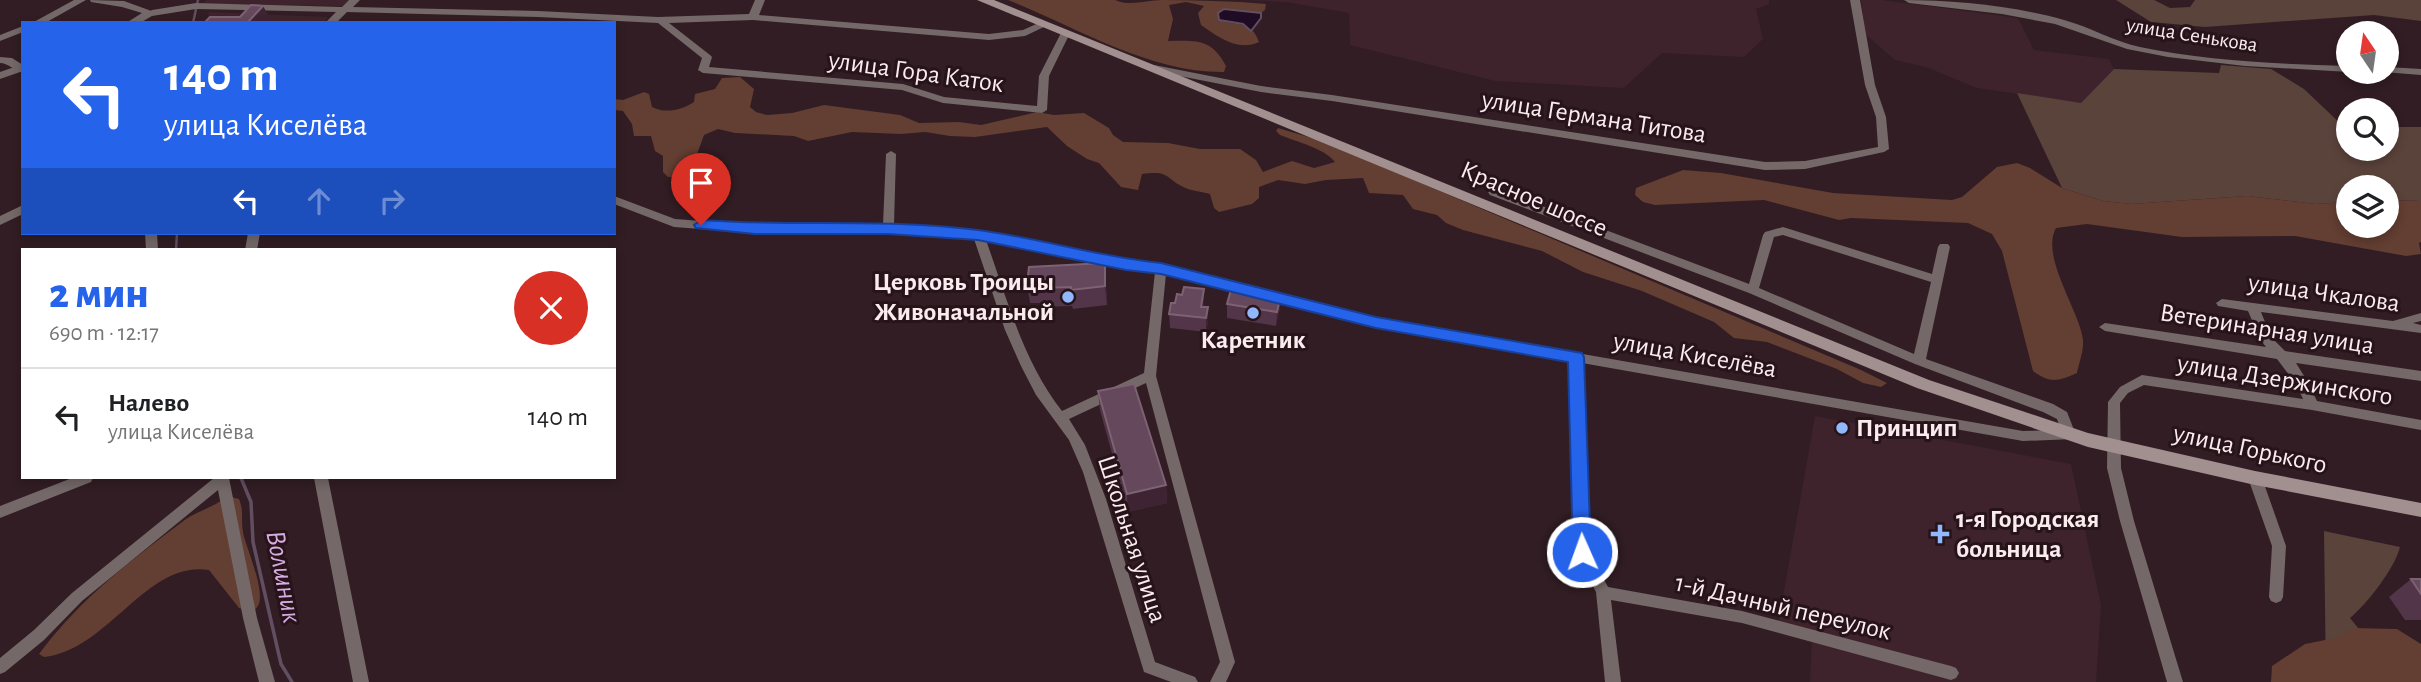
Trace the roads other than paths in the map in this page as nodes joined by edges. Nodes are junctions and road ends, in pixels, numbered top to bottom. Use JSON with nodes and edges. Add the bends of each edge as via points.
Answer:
{"nodes":[{"id":1,"x":81,"y":0,"type":"edge"},
{"id":2,"x":96,"y":0,"type":"edge"},
{"id":3,"x":355,"y":0,"type":"edge"},
{"id":4,"x":761,"y":0,"type":"edge"},
{"id":5,"x":983,"y":0,"type":"edge"},
{"id":6,"x":1855,"y":0,"type":"edge"},
{"id":7,"x":1909,"y":0,"type":"edge"},
{"id":8,"x":177,"y":9,"type":"junction"},
{"id":9,"x":347,"y":9,"type":"junction"},
{"id":10,"x":152,"y":13,"type":"junction"},
{"id":11,"x":753,"y":17,"type":"junction"},
{"id":12,"x":660,"y":20,"type":"junction"},
{"id":13,"x":41,"y":21,"type":"edge"},
{"id":14,"x":135,"y":21,"type":"edge"},
{"id":15,"x":174,"y":21,"type":"edge"},
{"id":16,"x":332,"y":21,"type":"edge"},
{"id":17,"x":1043,"y":24,"type":"junction"},
{"id":18,"x":21,"y":30,"type":"edge"},
{"id":19,"x":1065,"y":33,"type":"junction"},
{"id":20,"x":0,"y":38,"type":"edge"},
{"id":21,"x":0,"y":60,"type":"edge"},
{"id":22,"x":21,"y":67,"type":"edge"},
{"id":23,"x":1147,"y":67,"type":"junction"},
{"id":24,"x":2336,"y":69,"type":"edge"},
{"id":25,"x":2399,"y":71,"type":"edge"},
{"id":26,"x":2421,"y":72,"type":"edge"},
{"id":27,"x":0,"y":75,"type":"edge"},
{"id":28,"x":891,"y":154,"type":"dead end"},
{"id":29,"x":1493,"y":192,"type":"dead end"},
{"id":30,"x":616,"y":202,"type":"edge"},
{"id":31,"x":21,"y":210,"type":"edge"},
{"id":32,"x":0,"y":221,"type":"edge"},
{"id":33,"x":888,"y":229,"type":"junction"},
{"id":34,"x":978,"y":235,"type":"junction"},
{"id":35,"x":1944,"y":247,"type":"dead end"},
{"id":36,"x":1161,"y":269,"type":"junction"},
{"id":37,"x":1937,"y":280,"type":"junction"},
{"id":38,"x":1753,"y":290,"type":"junction"},
{"id":39,"x":2222,"y":303,"type":"dead end"},
{"id":40,"x":2252,"y":306,"type":"junction"},
{"id":41,"x":2421,"y":317,"type":"edge"},
{"id":42,"x":2390,"y":325,"type":"junction"},
{"id":43,"x":2105,"y":327,"type":"dead end"},
{"id":44,"x":2421,"y":329,"type":"edge"},
{"id":45,"x":2282,"y":356,"type":"junction"},
{"id":46,"x":1576,"y":357,"type":"junction"},
{"id":47,"x":1919,"y":361,"type":"junction"},
{"id":48,"x":1150,"y":376,"type":"junction"},
{"id":49,"x":2421,"y":376,"type":"edge"},
{"id":50,"x":2312,"y":405,"type":"junction"},
{"id":51,"x":1060,"y":417,"type":"junction"},
{"id":52,"x":2421,"y":425,"type":"edge"},
{"id":53,"x":2069,"y":435,"type":"junction"},
{"id":54,"x":2113,"y":446,"type":"junction"},
{"id":55,"x":2255,"y":478,"type":"junction"},
{"id":56,"x":83,"y":479,"type":"edge"},
{"id":57,"x":222,"y":479,"type":"edge"},
{"id":58,"x":321,"y":479,"type":"edge"},
{"id":59,"x":2421,"y":510,"type":"edge"},
{"id":60,"x":0,"y":512,"type":"edge"},
{"id":61,"x":1603,"y":592,"type":"junction"},
{"id":62,"x":2276,"y":597,"type":"dead end"},
{"id":63,"x":0,"y":667,"type":"edge"},
{"id":64,"x":1951,"y":673,"type":"dead end"},
{"id":65,"x":267,"y":682,"type":"edge"},
{"id":66,"x":361,"y":682,"type":"edge"},
{"id":67,"x":1190,"y":682,"type":"edge"},
{"id":68,"x":1218,"y":682,"type":"edge"},
{"id":69,"x":1613,"y":682,"type":"edge"},
{"id":70,"x":2175,"y":682,"type":"edge"}],
"edges":[{"from":1,"to":13,"type":"street"},
{"from":2,"to":10,"type":"street"},
{"from":3,"to":9,"type":"street"},
{"from":4,"to":11,"type":"street"},
{"from":5,"to":17,"type":"main road","name":"Красное шоссе"},
{"from":6,"to":23,"type":"street","name":"улица Германа Титова","via":[[1884,149],[1805,165],[1765,166],[1261,89]]},
{"from":7,"to":24,"type":"street","name":"улица Сенькова","via":[[2059,22],[2139,49],[2196,59]]},
{"from":8,"to":9,"type":"street"},
{"from":8,"to":10,"type":"street"},
{"from":8,"to":15,"type":"street"},
{"from":9,"to":12,"type":"street"},
{"from":9,"to":16,"type":"street"},
{"from":10,"to":14,"type":"street"},
{"from":11,"to":12,"type":"street"},
{"from":11,"to":17,"type":"street","via":[[989,37],[1025,33]]},
{"from":12,"to":19,"type":"street","name":"улица Гора Каток","via":[[707,57],[703,71],[903,87],[943,100],[1042,110],[1044,76]]},
{"from":17,"to":19,"type":"main road","name":"Красное шоссе"},
{"from":18,"to":20,"type":"street"},
{"from":19,"to":23,"type":"main road","name":"Красное шоссе"},
{"from":21,"to":22,"type":"street"},
{"from":22,"to":27,"type":"street"},
{"from":23,"to":53,"type":"main road","name":"Красное шоссе","via":[[1721,304],[1923,384]]},
{"from":25,"to":26,"type":"street"},
{"from":28,"to":33,"type":"street"},
{"from":29,"to":38,"type":"street"},
{"from":30,"to":33,"type":"street","name":"улица Киселёва","via":[[674,223],[755,229]]},
{"from":31,"to":32,"type":"street"},
{"from":33,"to":34,"type":"street","name":"улица Киселёва"},
{"from":34,"to":36,"type":"street","name":"улица Киселёва"},
{"from":34,"to":51,"type":"street","name":"Школьная улица","via":[[1021,352]]},
{"from":35,"to":37,"type":"street"},
{"from":36,"to":46,"type":"street","name":"улица Киселёва","via":[[1376,323]]},
{"from":36,"to":48,"type":"street"},
{"from":37,"to":38,"type":"street","via":[[1783,231],[1769,235]]},
{"from":37,"to":47,"type":"street"},
{"from":38,"to":47,"type":"street"},
{"from":39,"to":40,"type":"street","name":"улица Чкалова"},
{"from":40,"to":42,"type":"street","name":"улица Чкалова"},
{"from":40,"to":45,"type":"street","via":[[2266,339]]},
{"from":41,"to":42,"type":"street"},
{"from":42,"to":44,"type":"street","name":"улица Чкалова"},
{"from":43,"to":45,"type":"street","name":"Ветеринарная улица"},
{"from":45,"to":49,"type":"street","name":"Ветеринарная улица"},
{"from":45,"to":50,"type":"street"},
{"from":46,"to":53,"type":"street","name":"улица Киселёва","via":[[2023,436]]},
{"from":46,"to":61,"type":"street","via":[[1582,552]]},
{"from":47,"to":53,"type":"street","via":[[2048,408],[2062,416]]},
{"from":48,"to":51,"type":"street"},
{"from":48,"to":68,"type":"street","via":[[1228,662]]},
{"from":50,"to":52,"type":"street","name":"улица Дзержинского"},
{"from":50,"to":54,"type":"street","name":"улица Дзержинского","via":[[2142,380],[2114,402]]},
{"from":51,"to":67,"type":"street","name":"Школьная улица","via":[[1077,443],[1102,509],[1149,667]]},
{"from":53,"to":54,"type":"main road","name":"улица Горького"},
{"from":54,"to":55,"type":"main road","name":"улица Горького"},
{"from":54,"to":70,"type":"street","via":[[2127,521]]},
{"from":55,"to":59,"type":"main road","name":"улица Горького"},
{"from":55,"to":62,"type":"street","via":[[2279,545]]},
{"from":56,"to":60,"type":"street"},
{"from":57,"to":63,"type":"street","via":[[77,597]]},
{"from":57,"to":65,"type":"street"},
{"from":58,"to":66,"type":"street"},
{"from":61,"to":64,"type":"street","name":"1-й Дачный переулок","via":[[1742,617]]},
{"from":61,"to":69,"type":"street"}]}
